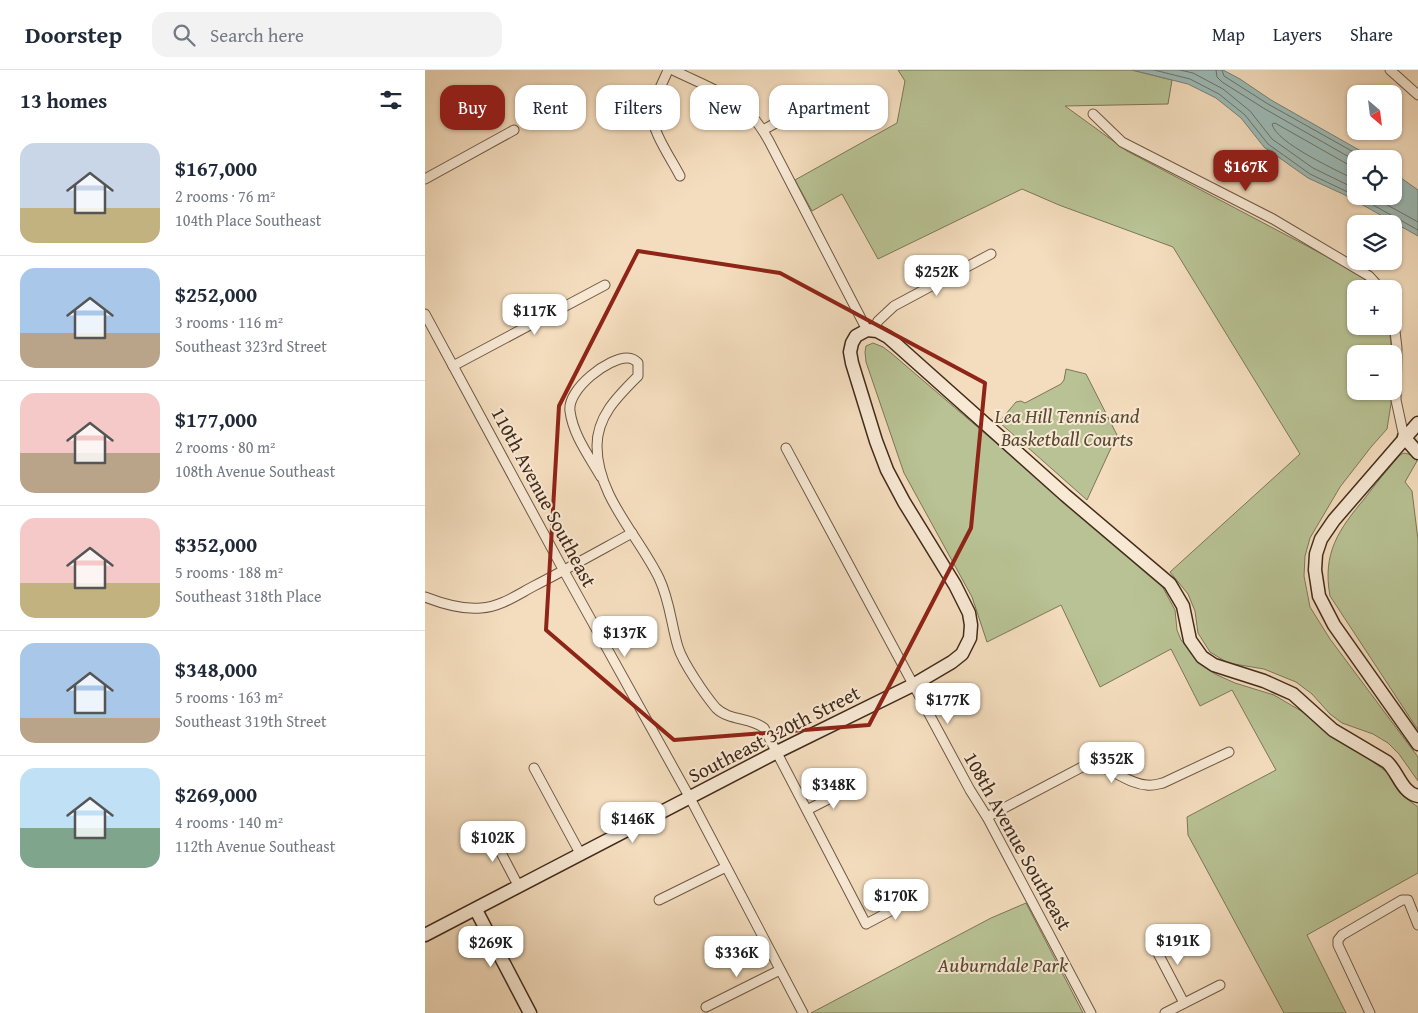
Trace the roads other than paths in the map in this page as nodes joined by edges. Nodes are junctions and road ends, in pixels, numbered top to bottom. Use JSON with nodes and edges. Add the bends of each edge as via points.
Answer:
{"nodes":[{"id":1,"x":668,"y":70,"type":"edge"},
{"id":2,"x":673,"y":70,"type":"edge"},
{"id":3,"x":1390,"y":70,"type":"edge"},
{"id":4,"x":1418,"y":94,"type":"edge"},
{"id":5,"x":1093,"y":114,"type":"dead end"},
{"id":6,"x":769,"y":127,"type":"edge"},
{"id":7,"x":514,"y":130,"type":"dead end"},
{"id":8,"x":763,"y":130,"type":"junction"},
{"id":9,"x":680,"y":176,"type":"dead end"},
{"id":10,"x":425,"y":179,"type":"edge"},
{"id":11,"x":991,"y":254,"type":"dead end"},
{"id":12,"x":1373,"y":280,"type":"edge"},
{"id":13,"x":605,"y":286,"type":"dead end"},
{"id":14,"x":425,"y":314,"type":"edge"},
{"id":15,"x":870,"y":331,"type":"junction"},
{"id":16,"x":1395,"y":335,"type":"edge"},
{"id":17,"x":453,"y":366,"type":"junction"},
{"id":18,"x":1418,"y":423,"type":"edge"},
{"id":19,"x":1404,"y":437,"type":"junction"},
{"id":20,"x":786,"y":448,"type":"dead end"},
{"id":21,"x":1418,"y":453,"type":"edge"},
{"id":22,"x":601,"y":476,"type":"junction"},
{"id":23,"x":632,"y":533,"type":"junction"},
{"id":24,"x":563,"y":571,"type":"junction"},
{"id":25,"x":425,"y":597,"type":"edge"},
{"id":26,"x":913,"y":685,"type":"junction"},
{"id":27,"x":1418,"y":744,"type":"edge"},
{"id":28,"x":777,"y":752,"type":"junction"},
{"id":29,"x":1229,"y":752,"type":"dead end"},
{"id":30,"x":534,"y":768,"type":"dead end"},
{"id":31,"x":850,"y":788,"type":"dead end"},
{"id":32,"x":1418,"y":796,"type":"edge"},
{"id":33,"x":690,"y":798,"type":"junction"},
{"id":34,"x":807,"y":810,"type":"junction"},
{"id":35,"x":987,"y":817,"type":"junction"},
{"id":36,"x":488,"y":828,"type":"dead end"},
{"id":37,"x":581,"y":855,"type":"junction"},
{"id":38,"x":726,"y":867,"type":"junction"},
{"id":39,"x":519,"y":887,"type":"junction"},
{"id":40,"x":915,"y":898,"type":"dead end"},
{"id":41,"x":659,"y":900,"type":"dead end"},
{"id":42,"x":476,"y":910,"type":"junction"},
{"id":43,"x":1418,"y":924,"type":"edge"},
{"id":44,"x":426,"y":933,"type":"edge"},
{"id":45,"x":1151,"y":940,"type":"dead end"},
{"id":46,"x":780,"y":970,"type":"junction"},
{"id":47,"x":1220,"y":985,"type":"dead end"},
{"id":48,"x":1184,"y":1003,"type":"junction"},
{"id":49,"x":706,"y":1007,"type":"dead end"},
{"id":50,"x":530,"y":1013,"type":"edge"},
{"id":51,"x":803,"y":1013,"type":"edge"},
{"id":52,"x":1091,"y":1013,"type":"edge"},
{"id":53,"x":1165,"y":1013,"type":"edge"},
{"id":54,"x":1370,"y":1013,"type":"edge"}],
"edges":[{"from":1,"to":9,"type":"street","via":[[652,115]]},
{"from":2,"to":8,"type":"street","via":[[738,104]]},
{"from":3,"to":4,"type":"street"},
{"from":5,"to":12,"type":"street","via":[[1122,142],[1273,219]]},
{"from":6,"to":8,"type":"street"},
{"from":7,"to":10,"type":"street"},
{"from":8,"to":15,"type":"street"},
{"from":11,"to":15,"type":"street","via":[[894,306]]},
{"from":13,"to":17,"type":"street"},
{"from":14,"to":17,"type":"street","name":"110th Avenue Southeast"},
{"from":15,"to":26,"type":"street","name":"Southeast 320th Street","via":[[856,336],[850,352],[876,441],[895,486],[971,619],[970,638],[958,658]]},
{"from":15,"to":32,"type":"street","via":[[882,333],[899,346],[1065,495],[1163,577],[1183,606],[1190,640],[1201,657],[1214,665],[1293,694],[1333,730],[1387,762],[1407,790]]},
{"from":16,"to":19,"type":"street","via":[[1396,400]]},
{"from":17,"to":24,"type":"street","name":"110th Avenue Southeast"},
{"from":18,"to":19,"type":"street"},
{"from":19,"to":21,"type":"street"},
{"from":19,"to":27,"type":"street","via":[[1321,539],[1315,570],[1319,596],[1334,625]]},
{"from":20,"to":26,"type":"street","name":"108th Avenue Southeast"},
{"from":22,"to":22,"type":"street","via":[[597,445],[602,421],[619,395],[638,376],[637,363],[626,357],[594,373],[577,389],[571,401],[570,410],[578,437]]},
{"from":22,"to":23,"type":"street"},
{"from":23,"to":24,"type":"street"},
{"from":23,"to":28,"type":"street","via":[[650,561],[667,598],[678,649],[687,666],[718,710],[761,725]]},
{"from":24,"to":25,"type":"street","via":[[507,601],[480,609],[453,606]]},
{"from":24,"to":33,"type":"street","name":"110th Avenue Southeast"},
{"from":26,"to":28,"type":"street","name":"Southeast 320th Street"},
{"from":26,"to":35,"type":"street","name":"108th Avenue Southeast"},
{"from":28,"to":33,"type":"street","name":"Southeast 320th Street"},
{"from":28,"to":34,"type":"street"},
{"from":29,"to":35,"type":"street","via":[[1163,783],[1145,786],[1108,769],[1084,766]]},
{"from":30,"to":37,"type":"street"},
{"from":31,"to":34,"type":"street"},
{"from":33,"to":37,"type":"street","name":"Southeast 320th Street"},
{"from":33,"to":38,"type":"street","name":"110th Avenue Southeast"},
{"from":34,"to":40,"type":"street","via":[[866,924]]},
{"from":35,"to":52,"type":"street","name":"108th Avenue Southeast"},
{"from":36,"to":39,"type":"street"},
{"from":37,"to":39,"type":"street","name":"Southeast 320th Street"},
{"from":38,"to":41,"type":"street"},
{"from":38,"to":46,"type":"street","name":"110th Avenue Southeast"},
{"from":39,"to":42,"type":"street","name":"Southeast 320th Street"},
{"from":42,"to":44,"type":"street","name":"Southeast 320th Street"},
{"from":42,"to":50,"type":"street"},
{"from":43,"to":54,"type":"street","via":[[1408,900],[1403,900],[1338,940]]},
{"from":45,"to":48,"type":"street"},
{"from":46,"to":49,"type":"street"},
{"from":46,"to":51,"type":"street","name":"110th Avenue Southeast"},
{"from":47,"to":48,"type":"street"},
{"from":48,"to":53,"type":"street"}]}
